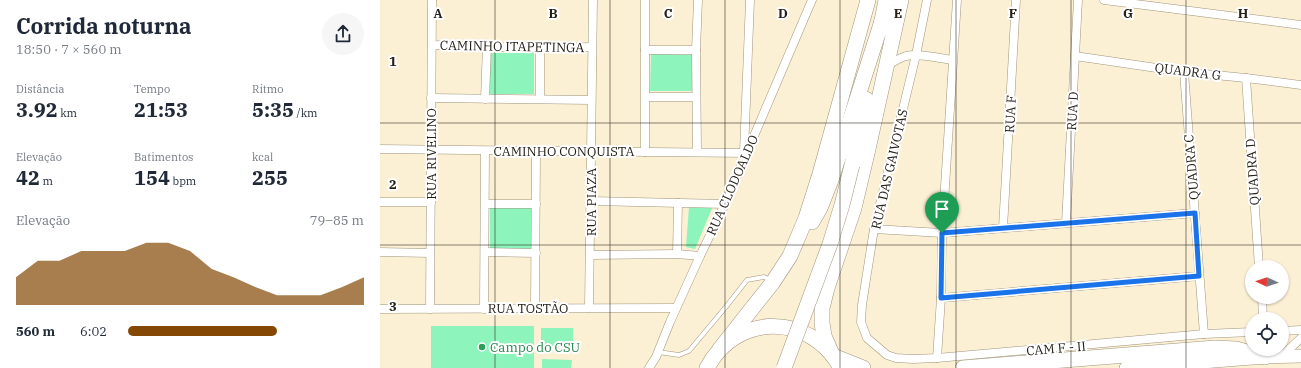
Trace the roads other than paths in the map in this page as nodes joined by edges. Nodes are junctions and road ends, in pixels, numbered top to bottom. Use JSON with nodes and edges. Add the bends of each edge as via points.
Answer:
{"nodes":[{"id":1,"x":432,"y":0,"type":"edge"},
{"id":2,"x":593,"y":0,"type":"edge"},
{"id":3,"x":645,"y":0,"type":"edge"},
{"id":4,"x":698,"y":0,"type":"edge"},
{"id":5,"x":750,"y":0,"type":"edge"},
{"id":6,"x":812,"y":0,"type":"edge"},
{"id":7,"x":868,"y":0,"type":"edge"},
{"id":8,"x":886,"y":0,"type":"edge"},
{"id":9,"x":901,"y":0,"type":"edge"},
{"id":10,"x":927,"y":0,"type":"edge"},
{"id":11,"x":957,"y":0,"type":"edge"},
{"id":12,"x":1016,"y":0,"type":"edge"},
{"id":13,"x":1078,"y":0,"type":"edge"},
{"id":14,"x":1104,"y":0,"type":"edge"},
{"id":15,"x":882,"y":21,"type":"junction"},
{"id":16,"x":1301,"y":25,"type":"edge"},
{"id":17,"x":432,"y":44,"type":"junction"},
{"id":18,"x":487,"y":46,"type":"junction"},
{"id":19,"x":592,"y":47,"type":"junction"},
{"id":20,"x":540,"y":48,"type":"junction"},
{"id":21,"x":645,"y":50,"type":"junction"},
{"id":22,"x":696,"y":50,"type":"junction"},
{"id":23,"x":916,"y":55,"type":"junction"},
{"id":24,"x":1075,"y":56,"type":"junction"},
{"id":25,"x":952,"y":60,"type":"junction"},
{"id":26,"x":886,"y":67,"type":"junction"},
{"id":27,"x":1184,"y":72,"type":"junction"},
{"id":28,"x":1246,"y":78,"type":"junction"},
{"id":29,"x":1301,"y":85,"type":"edge"},
{"id":30,"x":646,"y":97,"type":"junction"},
{"id":31,"x":696,"y":97,"type":"junction"},
{"id":32,"x":431,"y":98,"type":"junction"},
{"id":33,"x":540,"y":99,"type":"junction"},
{"id":34,"x":485,"y":100,"type":"junction"},
{"id":35,"x":591,"y":100,"type":"junction"},
{"id":36,"x":380,"y":149,"type":"edge"},
{"id":37,"x":431,"y":150,"type":"junction"},
{"id":38,"x":485,"y":151,"type":"junction"},
{"id":39,"x":536,"y":151,"type":"junction"},
{"id":40,"x":591,"y":151,"type":"junction"},
{"id":41,"x":697,"y":151,"type":"junction"},
{"id":42,"x":645,"y":152,"type":"junction"},
{"id":43,"x":746,"y":153,"type":"junction"},
{"id":44,"x":591,"y":201,"type":"junction"},
{"id":45,"x":380,"y":202,"type":"edge"},
{"id":46,"x":431,"y":202,"type":"junction"},
{"id":47,"x":486,"y":204,"type":"junction"},
{"id":48,"x":536,"y":204,"type":"junction"},
{"id":49,"x":678,"y":204,"type":"junction"},
{"id":50,"x":725,"y":204,"type":"junction"},
{"id":51,"x":1195,"y":213,"type":"junction"},
{"id":52,"x":1066,"y":223,"type":"junction"},
{"id":53,"x":1003,"y":228,"type":"junction"},
{"id":54,"x":874,"y":229,"type":"junction"},
{"id":55,"x":942,"y":233,"type":"junction"},
{"id":56,"x":380,"y":252,"type":"edge"},
{"id":57,"x":485,"y":252,"type":"junction"},
{"id":58,"x":430,"y":253,"type":"junction"},
{"id":59,"x":536,"y":253,"type":"junction"},
{"id":60,"x":677,"y":254,"type":"junction"},
{"id":61,"x":590,"y":255,"type":"junction"},
{"id":62,"x":700,"y":256,"type":"junction"},
{"id":63,"x":790,"y":256,"type":"junction"},
{"id":64,"x":1259,"y":260,"type":"edge"},
{"id":65,"x":1199,"y":276,"type":"junction"},
{"id":66,"x":773,"y":282,"type":"junction"},
{"id":67,"x":941,"y":298,"type":"junction"},
{"id":68,"x":589,"y":308,"type":"junction"},
{"id":69,"x":676,"y":308,"type":"junction"},
{"id":70,"x":380,"y":309,"type":"edge"},
{"id":71,"x":430,"y":309,"type":"junction"},
{"id":72,"x":484,"y":309,"type":"junction"},
{"id":73,"x":536,"y":309,"type":"junction"},
{"id":74,"x":1301,"y":330,"type":"edge"},
{"id":75,"x":1289,"y":331,"type":"edge"},
{"id":76,"x":1245,"y":332,"type":"edge"},
{"id":77,"x":1204,"y":334,"type":"junction"},
{"id":78,"x":867,"y":338,"type":"joint"},
{"id":79,"x":1301,"y":338,"type":"edge"},
{"id":80,"x":658,"y":352,"type":"junction"},
{"id":81,"x":1301,"y":356,"type":"edge"},
{"id":82,"x":1265,"y":357,"type":"junction"},
{"id":83,"x":1281,"y":357,"type":"junction"},
{"id":84,"x":714,"y":358,"type":"edge"},
{"id":85,"x":937,"y":358,"type":"junction"},
{"id":86,"x":836,"y":361,"type":"edge"},
{"id":87,"x":649,"y":368,"type":"edge"},
{"id":88,"x":701,"y":368,"type":"edge"},
{"id":89,"x":784,"y":368,"type":"edge"},
{"id":90,"x":863,"y":368,"type":"edge"},
{"id":91,"x":963,"y":368,"type":"edge"},
{"id":92,"x":1126,"y":368,"type":"edge"}],
"edges":[{"from":1,"to":17,"type":"street","name":"RUA RIVELINO"},
{"from":2,"to":19,"type":"street","name":"RUA PIAZA"},
{"from":3,"to":21,"type":"street"},
{"from":4,"to":22,"type":"street"},
{"from":5,"to":43,"type":"street"},
{"from":6,"to":43,"type":"street","name":"RUA CLODOALDO"},
{"from":7,"to":63,"type":"highway","via":[[820,174]]},
{"from":8,"to":15,"type":"highway"},
{"from":9,"to":26,"type":"highway"},
{"from":10,"to":23,"type":"street","name":"RUA DAS GAIVOTAS"},
{"from":11,"to":25,"type":"street"},
{"from":12,"to":53,"type":"street","name":"RUA F"},
{"from":13,"to":24,"type":"street","name":"RUA D"},
{"from":14,"to":16,"type":"street"},
{"from":15,"to":63,"type":"highway","via":[[831,180],[820,208]]},
{"from":15,"to":89,"type":"highway","bridge":true,"via":[[842,205]]},
{"from":17,"to":18,"type":"street","name":"CAMINHO ITAPETINGA"},
{"from":17,"to":32,"type":"street","name":"RUA RIVELINO"},
{"from":18,"to":20,"type":"street","name":"CAMINHO ITAPETINGA"},
{"from":18,"to":34,"type":"street"},
{"from":19,"to":20,"type":"street","name":"CAMINHO ITAPETINGA"},
{"from":19,"to":35,"type":"street","name":"RUA PIAZA"},
{"from":20,"to":33,"type":"street"},
{"from":21,"to":22,"type":"street"},
{"from":21,"to":30,"type":"street"},
{"from":22,"to":31,"type":"street"},
{"from":23,"to":25,"type":"street"},
{"from":23,"to":26,"type":"street","via":[[903,57]]},
{"from":23,"to":54,"type":"street","name":"RUA DAS GAIVOTAS"},
{"from":24,"to":27,"type":"street","name":"QUADRA G"},
{"from":24,"to":52,"type":"street","name":"RUA D"},
{"from":25,"to":55,"type":"street"},
{"from":26,"to":86,"type":"highway","via":[[854,208],[822,308],[824,336]]},
{"from":27,"to":28,"type":"street","name":"QUADRA G"},
{"from":27,"to":51,"type":"street","name":"QUADRA C"},
{"from":28,"to":29,"type":"street","name":"QUADRA G"},
{"from":28,"to":64,"type":"street","name":"QUADRA D"},
{"from":30,"to":31,"type":"street"},
{"from":30,"to":42,"type":"street"},
{"from":31,"to":41,"type":"street"},
{"from":32,"to":34,"type":"street"},
{"from":32,"to":37,"type":"street","name":"RUA RIVELINO"},
{"from":33,"to":34,"type":"street"},
{"from":33,"to":35,"type":"street"},
{"from":35,"to":40,"type":"street","name":"RUA PIAZA"},
{"from":36,"to":37,"type":"street","name":"CAMINHO CONQUISTA"},
{"from":37,"to":38,"type":"street","name":"CAMINHO CONQUISTA"},
{"from":37,"to":46,"type":"street","name":"RUA RIVELINO"},
{"from":38,"to":39,"type":"street","name":"CAMINHO CONQUISTA"},
{"from":38,"to":47,"type":"street"},
{"from":39,"to":40,"type":"street","name":"CAMINHO CONQUISTA"},
{"from":39,"to":48,"type":"street"},
{"from":40,"to":42,"type":"street","name":"CAMINHO CONQUISTA"},
{"from":40,"to":44,"type":"street","name":"RUA PIAZA"},
{"from":41,"to":42,"type":"street","name":"CAMINHO CONQUISTA"},
{"from":41,"to":43,"type":"street","name":"CAMINHO CONQUISTA"},
{"from":43,"to":50,"type":"street","name":"RUA CLODOALDO"},
{"from":44,"to":49,"type":"street"},
{"from":44,"to":61,"type":"street","name":"RUA PIAZA"},
{"from":45,"to":46,"type":"street"},
{"from":46,"to":58,"type":"street","name":"RUA RIVELINO"},
{"from":47,"to":48,"type":"street"},
{"from":47,"to":57,"type":"street"},
{"from":48,"to":59,"type":"street"},
{"from":49,"to":50,"type":"street"},
{"from":49,"to":60,"type":"street"},
{"from":50,"to":62,"type":"street","name":"RUA CLODOALDO"},
{"from":51,"to":52,"type":"street"},
{"from":51,"to":65,"type":"street","name":"QUADRA C"},
{"from":52,"to":53,"type":"street"},
{"from":53,"to":55,"type":"street"},
{"from":54,"to":55,"type":"street"},
{"from":54,"to":78,"type":"street","name":"RUA DAS GAIVOTAS","via":[[862,305],[861,322]]},
{"from":55,"to":67,"type":"street"},
{"from":56,"to":58,"type":"street"},
{"from":57,"to":59,"type":"street"},
{"from":57,"to":72,"type":"street"},
{"from":58,"to":71,"type":"street","name":"RUA RIVELINO"},
{"from":59,"to":73,"type":"street"},
{"from":60,"to":61,"type":"street"},
{"from":60,"to":62,"type":"street"},
{"from":61,"to":68,"type":"street","name":"RUA PIAZA"},
{"from":62,"to":69,"type":"street","name":"RUA CLODOALDO"},
{"from":63,"to":66,"type":"highway"},
{"from":65,"to":67,"type":"street"},
{"from":65,"to":77,"type":"street","name":"QUADRA C"},
{"from":66,"to":80,"type":"lane","via":[[764,276],[747,280],[689,351],[679,355]]},
{"from":66,"to":84,"type":"highway"},
{"from":67,"to":85,"type":"street"},
{"from":68,"to":69,"type":"street","name":"RUA TOSTÃO"},
{"from":68,"to":73,"type":"street","name":"RUA TOSTÃO"},
{"from":69,"to":80,"type":"street","name":"RUA CLODOALDO"},
{"from":70,"to":71,"type":"street","name":"RUA TOSTÃO"},
{"from":71,"to":72,"type":"street","name":"RUA TOSTÃO"},
{"from":72,"to":73,"type":"street","name":"RUA TOSTÃO"},
{"from":74,"to":75,"type":"street"},
{"from":76,"to":77,"type":"street","name":"CAM F - II"},
{"from":77,"to":85,"type":"street","name":"CAM F - II"},
{"from":78,"to":85,"type":"street","name":"CAM F - II","via":[[888,355],[896,358]]},
{"from":79,"to":83,"type":"street"},
{"from":80,"to":87,"type":"street","name":"RUA CLODOALDO"},
{"from":81,"to":83,"type":"main road"},
{"from":82,"to":83,"type":"main road"},
{"from":82,"to":91,"type":"highway","via":[[1236,349],[1215,348]]},
{"from":82,"to":92,"type":"main road"},
{"from":84,"to":86,"type":"highway","via":[[731,340],[743,333],[776,326],[797,329],[810,335],[821,343]]},
{"from":84,"to":88,"type":"highway"},
{"from":86,"to":90,"type":"highway"}]}
